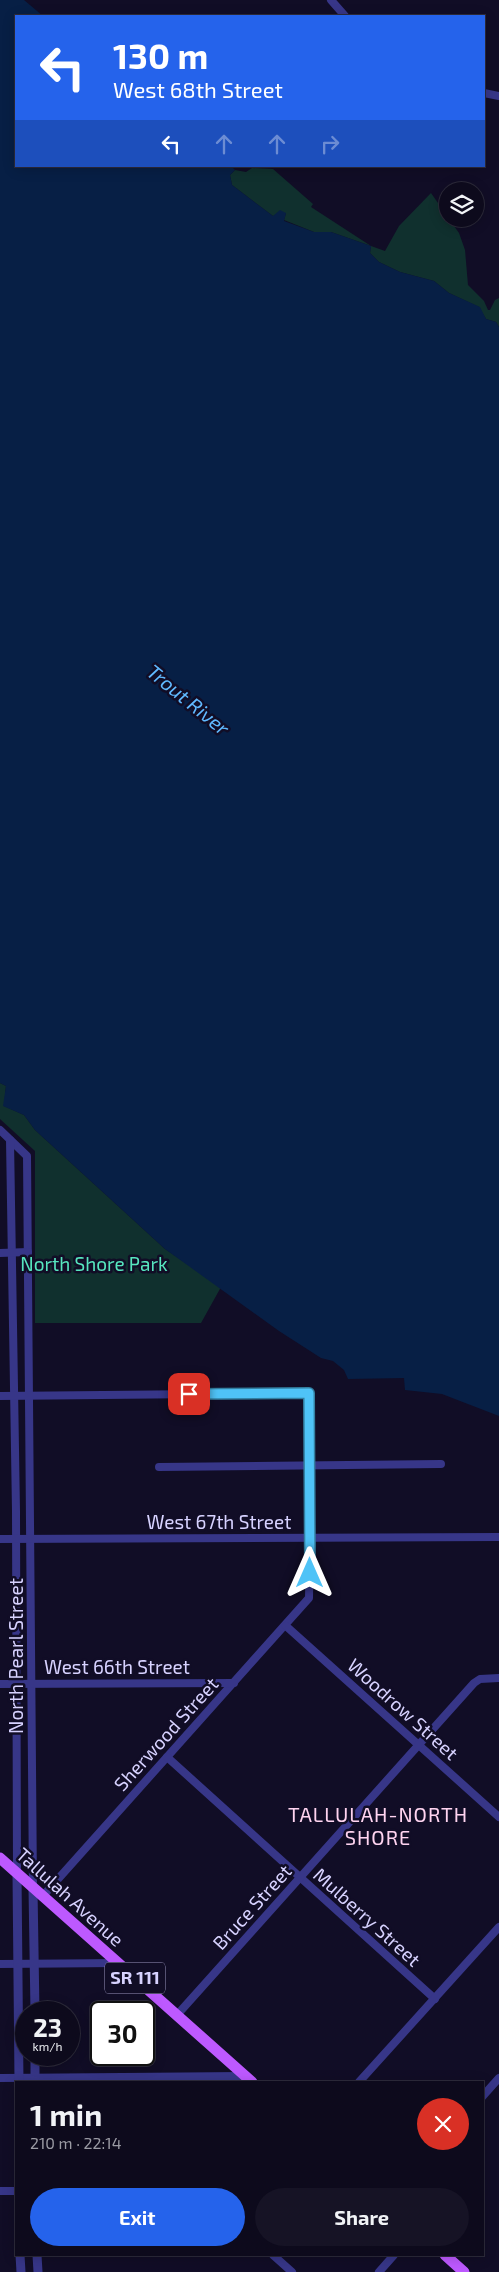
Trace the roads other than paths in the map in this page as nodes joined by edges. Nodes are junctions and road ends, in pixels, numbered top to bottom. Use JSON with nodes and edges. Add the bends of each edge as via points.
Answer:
{"nodes":[{"id":1,"x":331,"y":0,"type":"edge"},
{"id":2,"x":344,"y":15,"type":"edge"},
{"id":3,"x":485,"y":94,"type":"edge"},
{"id":4,"x":499,"y":96,"type":"edge"},
{"id":5,"x":0,"y":1130,"type":"edge"},
{"id":6,"x":10,"y":1140,"type":"junction"},
{"id":7,"x":13,"y":1252,"type":"junction"},
{"id":8,"x":28,"y":1252,"type":"junction"},
{"id":9,"x":0,"y":1253,"type":"edge"},
{"id":10,"x":0,"y":1396,"type":"edge"},
{"id":11,"x":13,"y":1396,"type":"junction"},
{"id":12,"x":30,"y":1396,"type":"junction"},
{"id":13,"x":441,"y":1464,"type":"dead end"},
{"id":14,"x":309,"y":1465,"type":"junction"},
{"id":15,"x":159,"y":1467,"type":"dead end"},
{"id":16,"x":499,"y":1537,"type":"edge"},
{"id":17,"x":310,"y":1538,"type":"junction"},
{"id":18,"x":0,"y":1539,"type":"edge"},
{"id":19,"x":16,"y":1539,"type":"junction"},
{"id":20,"x":32,"y":1539,"type":"junction"},
{"id":21,"x":286,"y":1626,"type":"junction"},
{"id":22,"x":499,"y":1678,"type":"edge"},
{"id":23,"x":234,"y":1683,"type":"junction"},
{"id":24,"x":0,"y":1684,"type":"edge"},
{"id":25,"x":16,"y":1684,"type":"junction"},
{"id":26,"x":33,"y":1684,"type":"junction"},
{"id":27,"x":418,"y":1744,"type":"junction"},
{"id":28,"x":167,"y":1757,"type":"junction"},
{"id":29,"x":499,"y":1816,"type":"edge"},
{"id":30,"x":0,"y":1858,"type":"edge"},
{"id":31,"x":17,"y":1874,"type":"junction"},
{"id":32,"x":300,"y":1878,"type":"junction"},
{"id":33,"x":37,"y":1893,"type":"junction"},
{"id":34,"x":499,"y":1927,"type":"edge"},
{"id":35,"x":118,"y":1963,"type":"junction"},
{"id":36,"x":0,"y":1964,"type":"edge"},
{"id":37,"x":18,"y":1964,"type":"junction"},
{"id":38,"x":34,"y":1964,"type":"junction"},
{"id":39,"x":435,"y":1998,"type":"junction"},
{"id":40,"x":35,"y":2001,"type":"edge"},
{"id":41,"x":177,"y":2016,"type":"junction"},
{"id":42,"x":35,"y":2066,"type":"edge"},
{"id":43,"x":0,"y":2078,"type":"edge"},
{"id":44,"x":499,"y":2078,"type":"edge"},
{"id":45,"x":248,"y":2079,"type":"edge"},
{"id":46,"x":19,"y":2080,"type":"edge"},
{"id":47,"x":35,"y":2080,"type":"edge"},
{"id":48,"x":360,"y":2081,"type":"edge"},
{"id":49,"x":484,"y":2096,"type":"edge"},
{"id":50,"x":0,"y":2191,"type":"edge"},
{"id":51,"x":15,"y":2191,"type":"edge"},
{"id":52,"x":20,"y":2256,"type":"edge"},
{"id":53,"x":37,"y":2256,"type":"edge"},
{"id":54,"x":274,"y":2256,"type":"edge"},
{"id":55,"x":393,"y":2256,"type":"edge"},
{"id":56,"x":446,"y":2256,"type":"edge"},
{"id":57,"x":20,"y":2272,"type":"edge"},
{"id":58,"x":38,"y":2272,"type":"edge"},
{"id":59,"x":292,"y":2272,"type":"edge"},
{"id":60,"x":379,"y":2272,"type":"edge"},
{"id":61,"x":464,"y":2272,"type":"edge"}],
"edges":[{"from":1,"to":2,"type":"street"},
{"from":3,"to":4,"type":"street"},
{"from":5,"to":6,"type":"street"},
{"from":6,"to":7,"type":"street","name":"North Pearl Street"},
{"from":6,"to":8,"type":"street","name":"North Pearl Street","via":[[27,1156]]},
{"from":7,"to":8,"type":"street"},
{"from":7,"to":9,"type":"street"},
{"from":7,"to":11,"type":"street","name":"North Pearl Street"},
{"from":8,"to":12,"type":"street","name":"North Pearl Street"},
{"from":10,"to":11,"type":"street"},
{"from":11,"to":12,"type":"street"},
{"from":11,"to":19,"type":"street","name":"North Pearl Street"},
{"from":12,"to":14,"type":"street","via":[[309,1393]]},
{"from":12,"to":20,"type":"street","name":"North Pearl Street"},
{"from":13,"to":14,"type":"street"},
{"from":14,"to":15,"type":"street"},
{"from":14,"to":17,"type":"street"},
{"from":16,"to":17,"type":"street","name":"West 67th Street"},
{"from":17,"to":20,"type":"street","name":"West 67th Street"},
{"from":17,"to":21,"type":"street","name":"Sherwood Street","via":[[309,1598]]},
{"from":18,"to":19,"type":"street","name":"West 67th Street"},
{"from":19,"to":20,"type":"street","name":"West 67th Street"},
{"from":19,"to":25,"type":"street","name":"North Pearl Street"},
{"from":20,"to":26,"type":"street","name":"North Pearl Street"},
{"from":21,"to":23,"type":"street","name":"Sherwood Street"},
{"from":21,"to":27,"type":"street","name":"Woodrow Street"},
{"from":22,"to":27,"type":"street","name":"Bruce Street","via":[[480,1679],[474,1683]]},
{"from":23,"to":26,"type":"street","name":"West 66th Street"},
{"from":23,"to":28,"type":"street","name":"Sherwood Street"},
{"from":24,"to":25,"type":"street","name":"West 66th Street"},
{"from":25,"to":26,"type":"street","name":"West 66th Street"},
{"from":25,"to":31,"type":"street","name":"North Pearl Street"},
{"from":26,"to":33,"type":"street","name":"North Pearl Street"},
{"from":27,"to":29,"type":"street","name":"Woodrow Street"},
{"from":27,"to":32,"type":"street","name":"Bruce Street"},
{"from":28,"to":32,"type":"street","name":"Mulberry Street"},
{"from":28,"to":33,"type":"street","name":"Sherwood Street"},
{"from":30,"to":31,"type":"main road","name":"Tallulah Avenue","number":"SR 111"},
{"from":31,"to":33,"type":"main road","name":"Tallulah Avenue","number":"SR 111"},
{"from":31,"to":37,"type":"street","name":"North Pearl Street"},
{"from":32,"to":39,"type":"street","name":"Mulberry Street"},
{"from":32,"to":41,"type":"street","name":"Bruce Street"},
{"from":33,"to":35,"type":"main road","name":"Tallulah Avenue","number":"SR 111"},
{"from":33,"to":38,"type":"street","name":"North Pearl Street"},
{"from":34,"to":39,"type":"street"},
{"from":35,"to":38,"type":"street"},
{"from":35,"to":41,"type":"main road","name":"Tallulah Avenue","number":"SR 111"},
{"from":36,"to":37,"type":"street"},
{"from":37,"to":38,"type":"street"},
{"from":37,"to":46,"type":"street","name":"North Pearl Street"},
{"from":38,"to":40,"type":"street","name":"North Pearl Street"},
{"from":39,"to":48,"type":"street"},
{"from":41,"to":45,"type":"main road","name":"Tallulah Avenue","number":"SR 111"},
{"from":42,"to":47,"type":"street"},
{"from":43,"to":46,"type":"street"},
{"from":44,"to":49,"type":"street"},
{"from":45,"to":47,"type":"street"},
{"from":46,"to":47,"type":"street"},
{"from":50,"to":51,"type":"street"},
{"from":52,"to":57,"type":"street"},
{"from":53,"to":58,"type":"street"},
{"from":54,"to":59,"type":"street"},
{"from":55,"to":60,"type":"street"},
{"from":56,"to":61,"type":"main road"}]}
